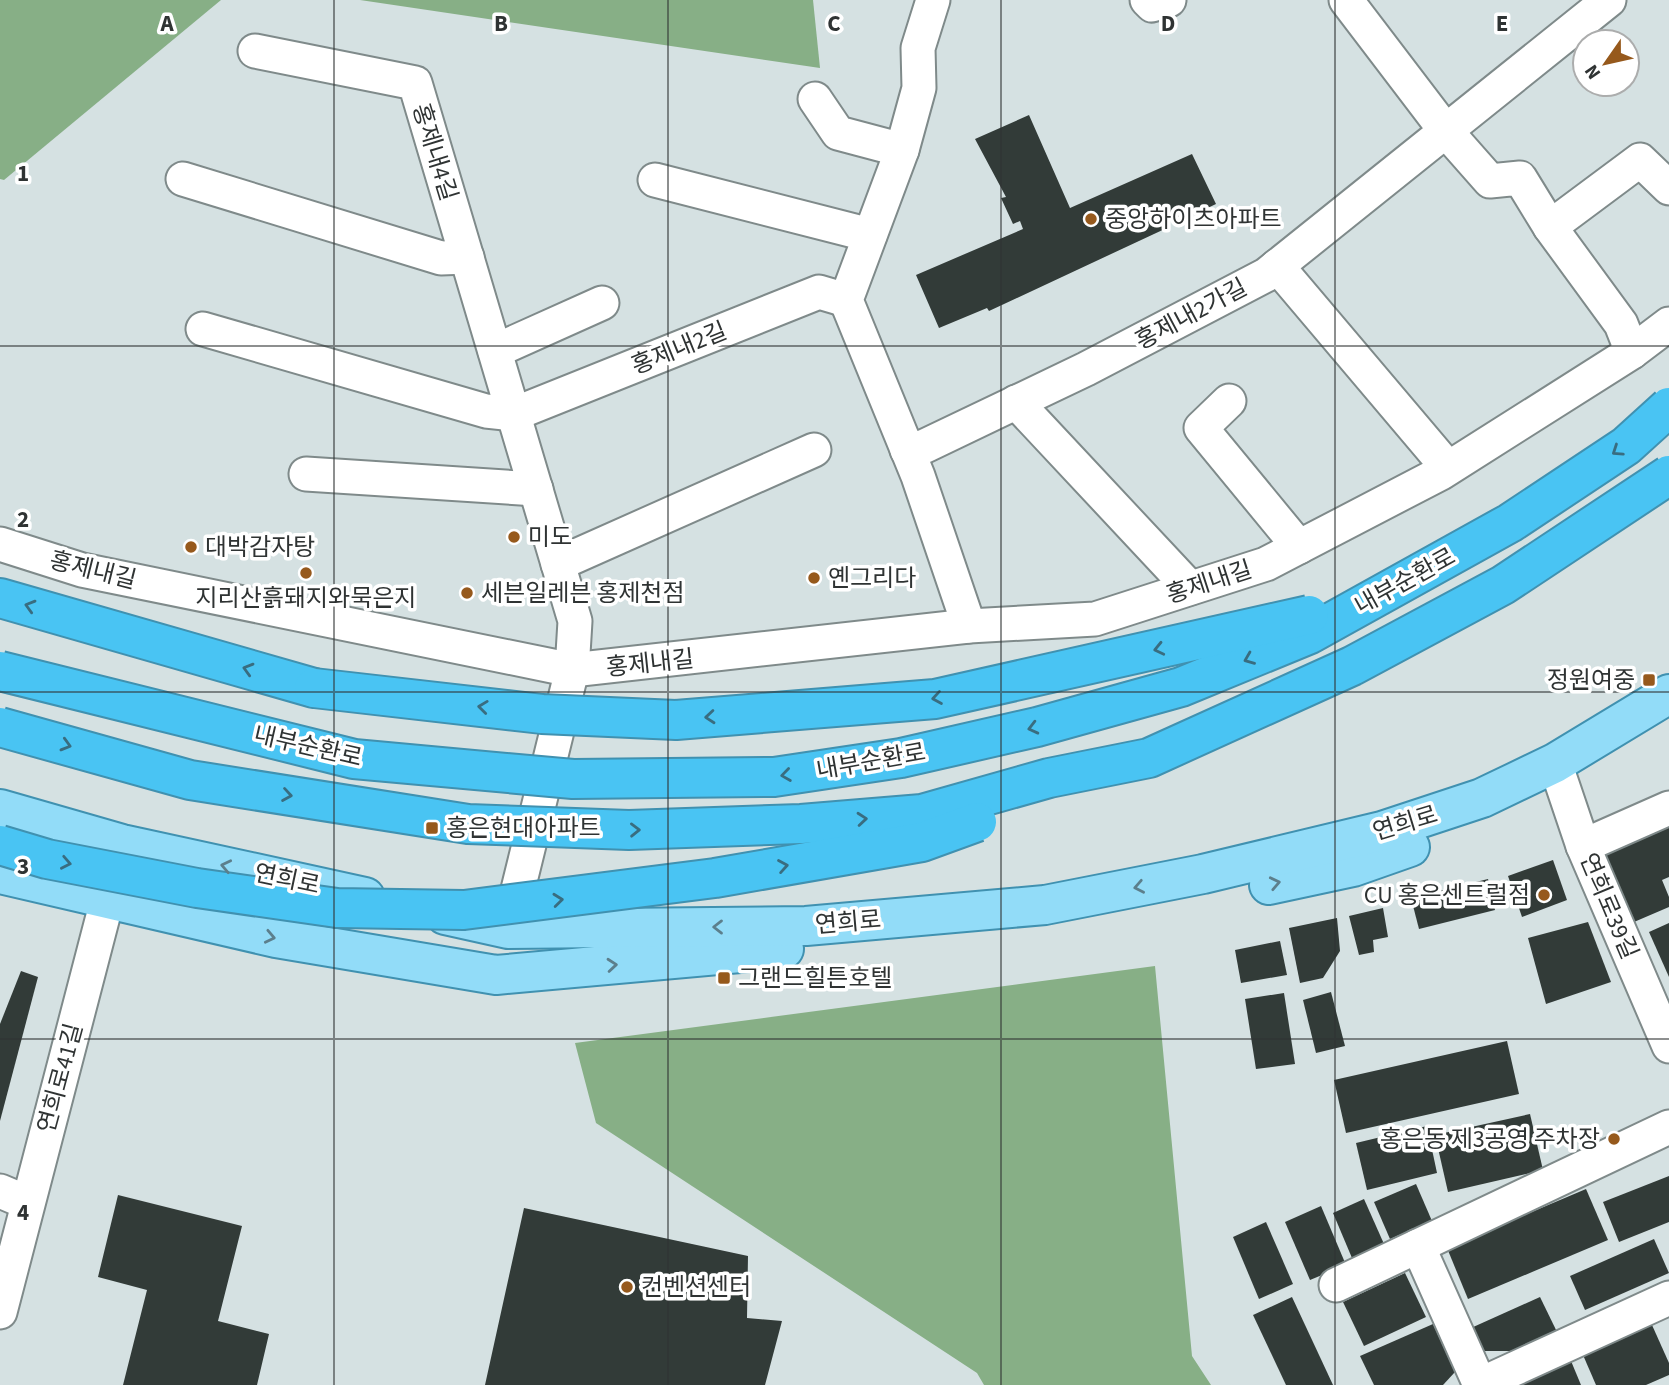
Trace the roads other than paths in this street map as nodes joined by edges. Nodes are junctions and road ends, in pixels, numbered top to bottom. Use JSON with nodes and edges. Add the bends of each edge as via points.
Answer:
{"nodes":[{"id":1,"x":933,"y":0,"type":"edge"},
{"id":2,"x":1147,"y":0,"type":"edge"},
{"id":3,"x":1169,"y":0,"type":"edge"},
{"id":4,"x":1346,"y":0,"type":"edge"},
{"id":5,"x":1590,"y":6,"type":"edge"},
{"id":6,"x":255,"y":51,"type":"dead end"},
{"id":7,"x":814,"y":99,"type":"dead end"},
{"id":8,"x":1445,"y":130,"type":"junction"},
{"id":9,"x":902,"y":150,"type":"junction"},
{"id":10,"x":183,"y":180,"type":"dead end"},
{"id":11,"x":655,"y":180,"type":"dead end"},
{"id":12,"x":1669,"y":188,"type":"edge"},
{"id":13,"x":1550,"y":227,"type":"junction"},
{"id":14,"x":870,"y":235,"type":"junction"},
{"id":15,"x":467,"y":257,"type":"junction"},
{"id":16,"x":1276,"y":266,"type":"junction"},
{"id":17,"x":846,"y":300,"type":"junction"},
{"id":18,"x":602,"y":303,"type":"dead end"},
{"id":19,"x":1669,"y":324,"type":"edge"},
{"id":20,"x":203,"y":329,"type":"dead end"},
{"id":21,"x":495,"y":351,"type":"junction"},
{"id":22,"x":1632,"y":352,"type":"junction"},
{"id":23,"x":1229,"y":401,"type":"dead end"},
{"id":24,"x":1016,"y":402,"type":"junction"},
{"id":25,"x":1669,"y":407,"type":"edge"},
{"id":26,"x":514,"y":414,"type":"junction"},
{"id":27,"x":814,"y":450,"type":"dead end"},
{"id":28,"x":907,"y":450,"type":"junction"},
{"id":29,"x":1448,"y":468,"type":"junction"},
{"id":30,"x":306,"y":474,"type":"dead end"},
{"id":31,"x":1669,"y":475,"type":"edge"},
{"id":32,"x":536,"y":489,"type":"junction"},
{"id":33,"x":0,"y":544,"type":"edge"},
{"id":34,"x":1299,"y":547,"type":"junction"},
{"id":35,"x":558,"y":564,"type":"junction"},
{"id":36,"x":1190,"y":588,"type":"junction"},
{"id":37,"x":0,"y":598,"type":"edge"},
{"id":38,"x":1369,"y":601,"type":"junction"},
{"id":39,"x":969,"y":626,"type":"junction"},
{"id":40,"x":572,"y":670,"type":"junction"},
{"id":41,"x":0,"y":671,"type":"edge"},
{"id":42,"x":1669,"y":694,"type":"edge"},
{"id":43,"x":1669,"y":721,"type":"edge"},
{"id":44,"x":0,"y":727,"type":"edge"},
{"id":45,"x":1149,"y":758,"type":"junction"},
{"id":46,"x":1559,"y":775,"type":"junction"},
{"id":47,"x":1669,"y":808,"type":"edge"},
{"id":48,"x":0,"y":809,"type":"edge"},
{"id":49,"x":122,"y":844,"type":"junction"},
{"id":50,"x":0,"y":845,"type":"edge"},
{"id":51,"x":1583,"y":846,"type":"junction"},
{"id":52,"x":0,"y":874,"type":"edge"},
{"id":53,"x":108,"y":900,"type":"junction"},
{"id":54,"x":508,"y":929,"type":"junction"},
{"id":55,"x":1669,"y":1046,"type":"edge"},
{"id":56,"x":1669,"y":1126,"type":"edge"},
{"id":57,"x":13,"y":1196,"type":"edge"},
{"id":58,"x":1418,"y":1246,"type":"junction"},
{"id":59,"x":1336,"y":1285,"type":"dead end"},
{"id":60,"x":1669,"y":1297,"type":"edge"},
{"id":61,"x":0,"y":1312,"type":"edge"},
{"id":62,"x":1479,"y":1385,"type":"edge"}],
"edges":[{"from":1,"to":9,"type":"street","via":[[918,48],[919,88]]},
{"from":2,"to":3,"type":"street","via":[[1152,5]]},
{"from":4,"to":8,"type":"street"},
{"from":5,"to":8,"type":"street","name":"홍제내2가길"},
{"from":6,"to":15,"type":"street","name":"홍제내4길","via":[[415,83]]},
{"from":7,"to":9,"type":"street","via":[[838,133]]},
{"from":8,"to":13,"type":"street","via":[[1490,181],[1520,177]]},
{"from":8,"to":16,"type":"street","name":"홍제내2가길"},
{"from":9,"to":14,"type":"street"},
{"from":10,"to":15,"type":"street","via":[[441,258]]},
{"from":11,"to":14,"type":"street"},
{"from":12,"to":13,"type":"street","via":[[1640,160]]},
{"from":13,"to":22,"type":"street","via":[[1621,324]]},
{"from":14,"to":17,"type":"street"},
{"from":15,"to":21,"type":"street","name":"홍제내4길"},
{"from":16,"to":24,"type":"street","name":"홍제내2가길"},
{"from":16,"to":29,"type":"street"},
{"from":17,"to":26,"type":"street","name":"홍제내2길","via":[[819,292]]},
{"from":17,"to":28,"type":"street"},
{"from":18,"to":21,"type":"street"},
{"from":19,"to":22,"type":"street","name":"홍제내길"},
{"from":20,"to":26,"type":"street","via":[[486,411]]},
{"from":21,"to":26,"type":"street","name":"홍제내4길"},
{"from":22,"to":29,"type":"street","name":"홍제내길"},
{"from":23,"to":34,"type":"street","via":[[1201,428]]},
{"from":24,"to":28,"type":"street","name":"홍제내2가길","via":[[925,446]]},
{"from":24,"to":36,"type":"street"},
{"from":25,"to":38,"type":"highway","name":"내부순환로","one_way":true,"bridge":true,"via":[[1626,446],[1510,523]]},
{"from":26,"to":32,"type":"street","name":"홍제내4길"},
{"from":27,"to":35,"type":"street"},
{"from":28,"to":39,"type":"street"},
{"from":29,"to":34,"type":"street","name":"홍제내길"},
{"from":30,"to":32,"type":"street"},
{"from":31,"to":45,"type":"highway","name":"내부순환로","bridge":true,"via":[[1492,591],[1352,666]]},
{"from":32,"to":35,"type":"street","name":"홍제내4길"},
{"from":33,"to":40,"type":"street","name":"홍제내길","via":[[82,570]]},
{"from":34,"to":36,"type":"street","name":"홍제내길","via":[[1266,564]]},
{"from":35,"to":40,"type":"street","name":"홍제내4길","via":[[575,621]]},
{"from":36,"to":39,"type":"street","name":"홍제내길","via":[[1095,619]]},
{"from":38,"to":37,"type":"highway","one_way":true,"bridge":true,"via":[[935,699],[676,720],[542,714],[314,688]]},
{"from":38,"to":41,"type":"highway","name":"내부순환로","one_way":true,"bridge":true,"via":[[1310,634],[1181,687],[901,758],[774,777],[573,779],[354,759]]},
{"from":39,"to":40,"type":"street","name":"홍제내길"},
{"from":40,"to":54,"type":"street","name":"홍제내4길","bridge":true},
{"from":42,"to":46,"type":"main road","name":"연희로"},
{"from":43,"to":46,"type":"main road","name":"연희로"},
{"from":44,"to":45,"type":"highway","name":"내부순환로","one_way":true,"bridge":true,"via":[[190,780],[468,824],[629,830],[922,814],[1049,778]]},
{"from":50,"to":45,"type":"highway","one_way":true,"bridge":true,"via":[[47,859],[209,890],[337,908],[464,910],[715,878],[922,842]]},
{"from":46,"to":51,"type":"street","name":"연희로39길"},
{"from":53,"to":46,"type":"main road","name":"연희로","one_way":true,"via":[[276,938],[496,975],[1103,920],[1353,867],[1522,807]]},
{"from":46,"to":54,"type":"main road","name":"연희로","one_way":true,"via":[[1382,831],[1203,874],[1045,905],[806,926]]},
{"from":47,"to":51,"type":"street"},
{"from":48,"to":49,"type":"main road","name":"연희로"},
{"from":49,"to":53,"type":"street","name":"연희로41길"},
{"from":54,"to":49,"type":"main road","name":"연희로","one_way":true},
{"from":51,"to":55,"type":"street","name":"연희로39길"},
{"from":52,"to":53,"type":"main road"},
{"from":53,"to":57,"type":"street","name":"연희로41길"},
{"from":56,"to":58,"type":"street"},
{"from":57,"to":61,"type":"street","name":"연희로41길"},
{"from":58,"to":59,"type":"street"},
{"from":58,"to":62,"type":"street"},
{"from":60,"to":62,"type":"street"}]}
